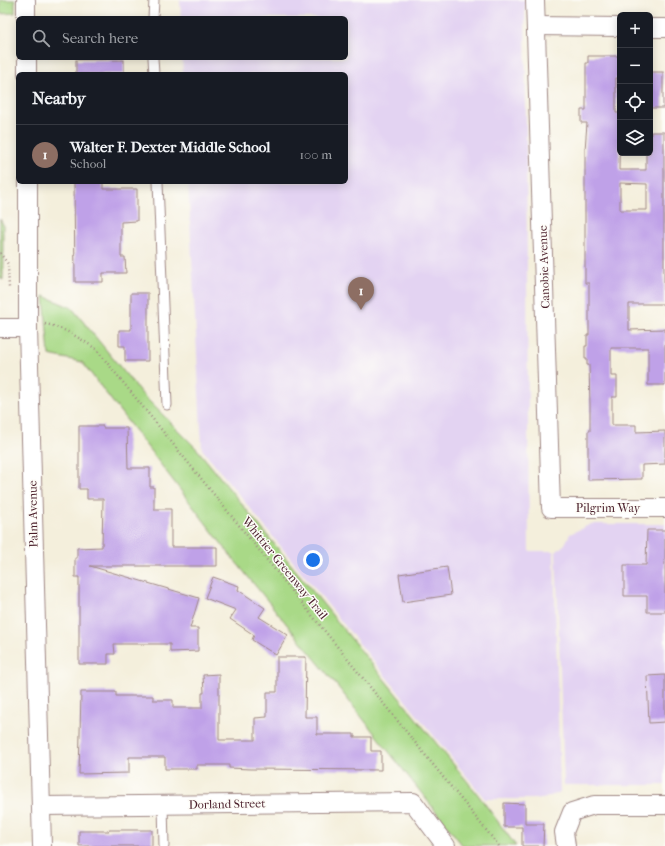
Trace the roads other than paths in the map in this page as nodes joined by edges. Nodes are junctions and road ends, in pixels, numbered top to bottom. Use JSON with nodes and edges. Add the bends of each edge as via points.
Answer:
{"nodes":[{"id":1,"x":26,"y":0,"type":"edge"},
{"id":2,"x":154,"y":0,"type":"edge"},
{"id":3,"x":535,"y":0,"type":"edge"},
{"id":4,"x":26,"y":16,"type":"edge"},
{"id":5,"x":153,"y":16,"type":"edge"},
{"id":6,"x":536,"y":26,"type":"junction"},
{"id":7,"x":617,"y":27,"type":"edge"},
{"id":8,"x":653,"y":28,"type":"edge"},
{"id":9,"x":665,"y":28,"type":"edge"},
{"id":10,"x":26,"y":60,"type":"edge"},
{"id":11,"x":153,"y":60,"type":"edge"},
{"id":12,"x":27,"y":72,"type":"edge"},
{"id":13,"x":154,"y":72,"type":"edge"},
{"id":14,"x":28,"y":184,"type":"edge"},
{"id":15,"x":158,"y":184,"type":"edge"},
{"id":16,"x":35,"y":325,"type":"junction"},
{"id":17,"x":0,"y":328,"type":"edge"},
{"id":18,"x":167,"y":405,"type":"dead end"},
{"id":19,"x":551,"y":508,"type":"joint"},
{"id":20,"x":665,"y":508,"type":"edge"},
{"id":21,"x":163,"y":804,"type":"junction"},
{"id":22,"x":665,"y":805,"type":"edge"},
{"id":23,"x":42,"y":806,"type":"junction"},
{"id":24,"x":42,"y":846,"type":"edge"},
{"id":25,"x":164,"y":846,"type":"edge"},
{"id":26,"x":446,"y":846,"type":"edge"},
{"id":27,"x":566,"y":846,"type":"edge"}],
"edges":[{"from":1,"to":4,"type":"street"},
{"from":2,"to":5,"type":"lane"},
{"from":3,"to":6,"type":"street","name":"Canobie Avenue"},
{"from":6,"to":7,"type":"street"},
{"from":6,"to":19,"type":"street","name":"Canobie Avenue"},
{"from":8,"to":9,"type":"street"},
{"from":10,"to":12,"type":"street"},
{"from":11,"to":13,"type":"lane"},
{"from":14,"to":16,"type":"street","name":"Palm Avenue"},
{"from":15,"to":18,"type":"lane"},
{"from":16,"to":17,"type":"street"},
{"from":16,"to":23,"type":"street","name":"Palm Avenue","via":[[37,676]]},
{"from":19,"to":20,"type":"street","name":"Pilgrim Way"},
{"from":21,"to":23,"type":"street","name":"Dorland Street"},
{"from":21,"to":25,"type":"lane"},
{"from":21,"to":26,"type":"street","name":"Dorland Street","via":[[413,802]]},
{"from":22,"to":27,"type":"street","via":[[594,805],[572,812],[564,832]]},
{"from":23,"to":24,"type":"street","name":"Palm Avenue"}]}
